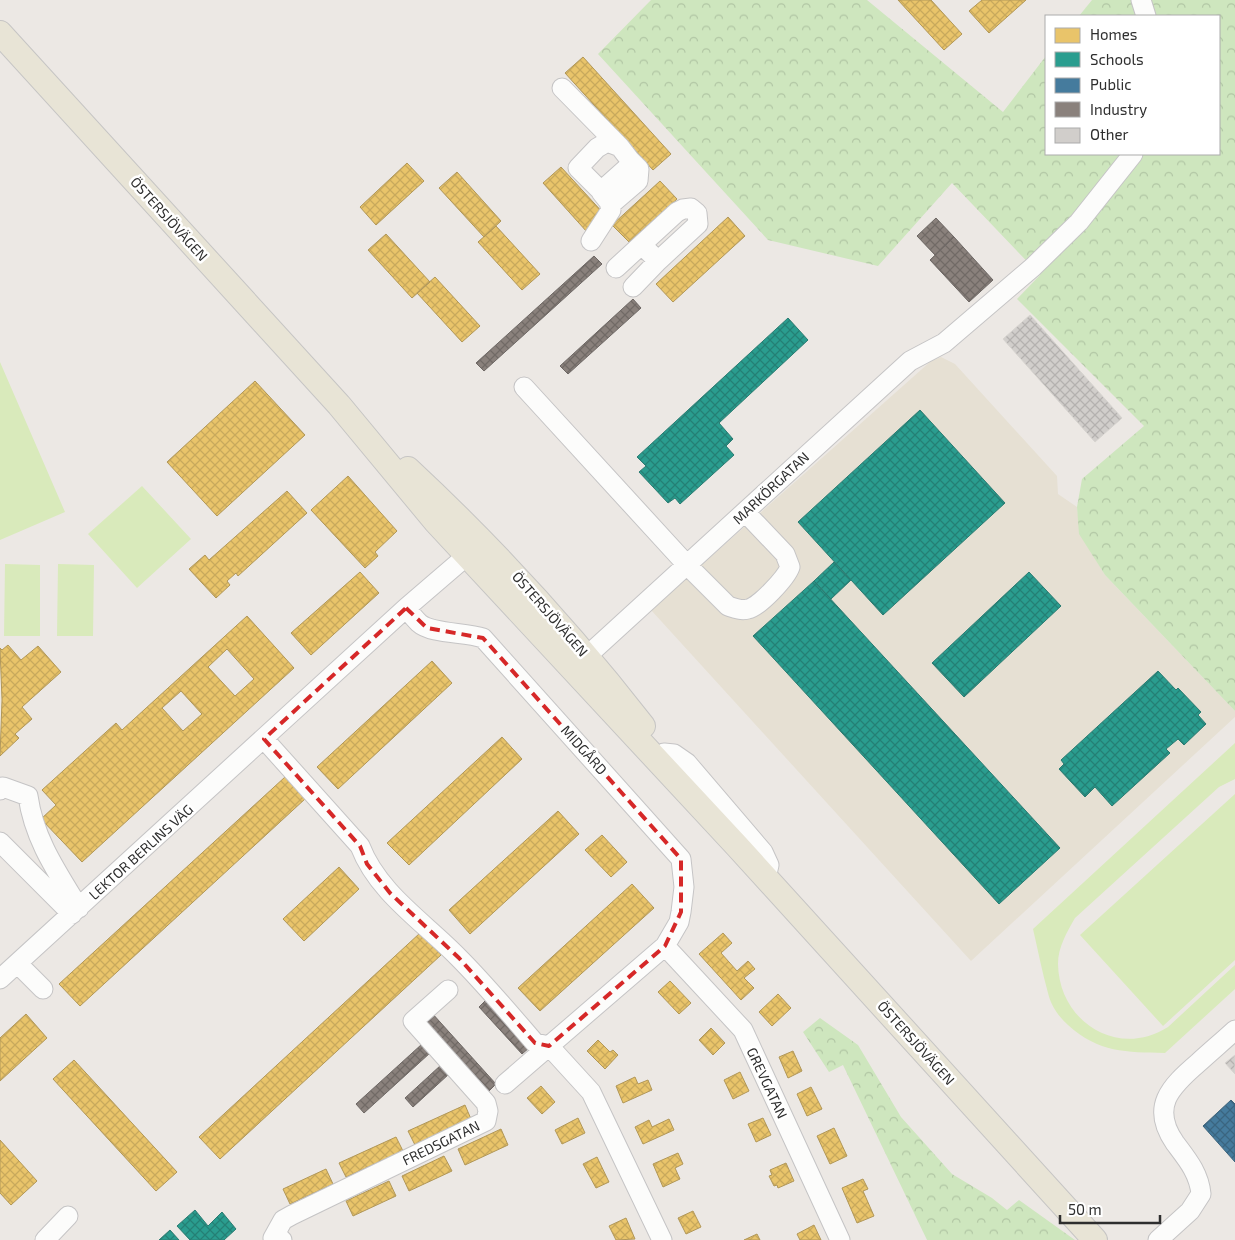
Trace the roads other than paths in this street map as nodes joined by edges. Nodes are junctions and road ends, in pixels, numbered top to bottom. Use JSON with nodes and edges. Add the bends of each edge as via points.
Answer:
{"nodes":[{"id":1,"x":1141,"y":0,"type":"edge"},
{"id":2,"x":1146,"y":15,"type":"edge"},
{"id":3,"x":0,"y":33,"type":"edge"},
{"id":4,"x":562,"y":88,"type":"dead end"},
{"id":5,"x":625,"y":154,"type":"junction"},
{"id":6,"x":1132,"y":155,"type":"edge"},
{"id":7,"x":605,"y":198,"type":"junction"},
{"id":8,"x":591,"y":241,"type":"dead end"},
{"id":9,"x":642,"y":245,"type":"junction"},
{"id":10,"x":658,"y":261,"type":"junction"},
{"id":11,"x":616,"y":268,"type":"dead end"},
{"id":12,"x":633,"y":287,"type":"dead end"},
{"id":13,"x":524,"y":388,"type":"dead end"},
{"id":14,"x":745,"y":512,"type":"junction"},
{"id":15,"x":475,"y":548,"type":"junction"},
{"id":16,"x":687,"y":565,"type":"junction"},
{"id":17,"x":406,"y":608,"type":"junction"},
{"id":18,"x":580,"y":663,"type":"junction"},
{"id":19,"x":264,"y":740,"type":"junction"},
{"id":20,"x":664,"y":753,"type":"junction"},
{"id":21,"x":0,"y":790,"type":"edge"},
{"id":22,"x":0,"y":842,"type":"edge"},
{"id":23,"x":737,"y":846,"type":"junction"},
{"id":24,"x":766,"y":878,"type":"junction"},
{"id":25,"x":76,"y":911,"type":"junction"},
{"id":26,"x":665,"y":946,"type":"junction"},
{"id":27,"x":18,"y":964,"type":"junction"},
{"id":28,"x":0,"y":979,"type":"edge"},
{"id":29,"x":43,"y":989,"type":"dead end"},
{"id":30,"x":448,"y":990,"type":"dead end"},
{"id":31,"x":1235,"y":1030,"type":"edge"},
{"id":32,"x":549,"y":1046,"type":"junction"},
{"id":33,"x":505,"y":1084,"type":"dead end"},
{"id":34,"x":68,"y":1216,"type":"dead end"},
{"id":35,"x":278,"y":1239,"type":"edge"},
{"id":36,"x":45,"y":1240,"type":"edge"},
{"id":37,"x":662,"y":1240,"type":"edge"},
{"id":38,"x":840,"y":1240,"type":"edge"},
{"id":39,"x":1095,"y":1240,"type":"edge"},
{"id":40,"x":1158,"y":1240,"type":"edge"}],
"edges":[{"from":1,"to":2,"type":"street"},
{"from":3,"to":15,"type":"main road","name":"ÖSTERSJÖVÄGEN","via":[[339,405],[436,522]]},
{"from":4,"to":5,"type":"street"},
{"from":5,"to":7,"type":"street","via":[[639,169],[638,181]]},
{"from":5,"to":7,"type":"street","via":[[607,142],[578,168]]},
{"from":6,"to":14,"type":"street","name":"MARKÖRGATAN","via":[[1079,222],[1033,267],[944,343],[910,361]]},
{"from":7,"to":8,"type":"street","via":[[612,210]]},
{"from":9,"to":10,"type":"street"},
{"from":9,"to":10,"type":"street","via":[[683,208],[691,208],[697,213],[698,224]]},
{"from":9,"to":11,"type":"street"},
{"from":10,"to":12,"type":"street"},
{"from":13,"to":16,"type":"street"},
{"from":14,"to":16,"type":"street","name":"MARKÖRGATAN"},
{"from":14,"to":16,"type":"street","via":[[785,554],[790,567],[787,575],[755,606],[736,609],[728,606]]},
{"from":15,"to":17,"type":"street","name":"LEKTOR BERLINS VÄG"},
{"from":15,"to":18,"type":"main road","name":"ÖSTERSJÖVÄGEN"},
{"from":16,"to":18,"type":"street","name":"MARKÖRGATAN"},
{"from":17,"to":19,"type":"street","name":"LEKTOR BERLINS VÄG"},
{"from":17,"to":26,"type":"street","name":"MIDGÅRD","via":[[427,628],[482,638],[681,859],[684,887],[679,922]]},
{"from":18,"to":20,"type":"main road","name":"ÖSTERSJÖVÄGEN"},
{"from":18,"to":23,"type":"main road","name":"ÖSTERSJÖVÄGEN"},
{"from":19,"to":25,"type":"street","name":"LEKTOR BERLINS VÄG"},
{"from":19,"to":32,"type":"street","via":[[360,846],[367,864],[390,893],[459,958],[535,1043]]},
{"from":20,"to":23,"type":"main road","name":"ÖSTERSJÖVÄGEN"},
{"from":20,"to":24,"type":"street","via":[[674,754],[687,762],[763,852],[769,865]]},
{"from":21,"to":25,"type":"street","via":[[3,787],[28,796],[31,815],[46,855]]},
{"from":22,"to":25,"type":"street"},
{"from":23,"to":24,"type":"main road","name":"ÖSTERSJÖVÄGEN"},
{"from":24,"to":39,"type":"main road","name":"ÖSTERSJÖVÄGEN"},
{"from":25,"to":27,"type":"street","name":"LEKTOR BERLINS VÄG"},
{"from":26,"to":32,"type":"street"},
{"from":26,"to":38,"type":"street","name":"GREVGATAN","via":[[743,1030]]},
{"from":27,"to":28,"type":"street","name":"LEKTOR BERLINS VÄG"},
{"from":27,"to":29,"type":"street"},
{"from":30,"to":35,"type":"street","name":"FREDSGATAN","via":[[413,1021],[486,1103],[486,1121],[283,1220]]},
{"from":31,"to":40,"type":"street","via":[[1174,1084],[1165,1099],[1163,1116],[1170,1136],[1197,1175],[1201,1194],[1190,1210]]},
{"from":32,"to":33,"type":"street"},
{"from":32,"to":37,"type":"street","via":[[591,1092]]},
{"from":34,"to":36,"type":"street"}]}
